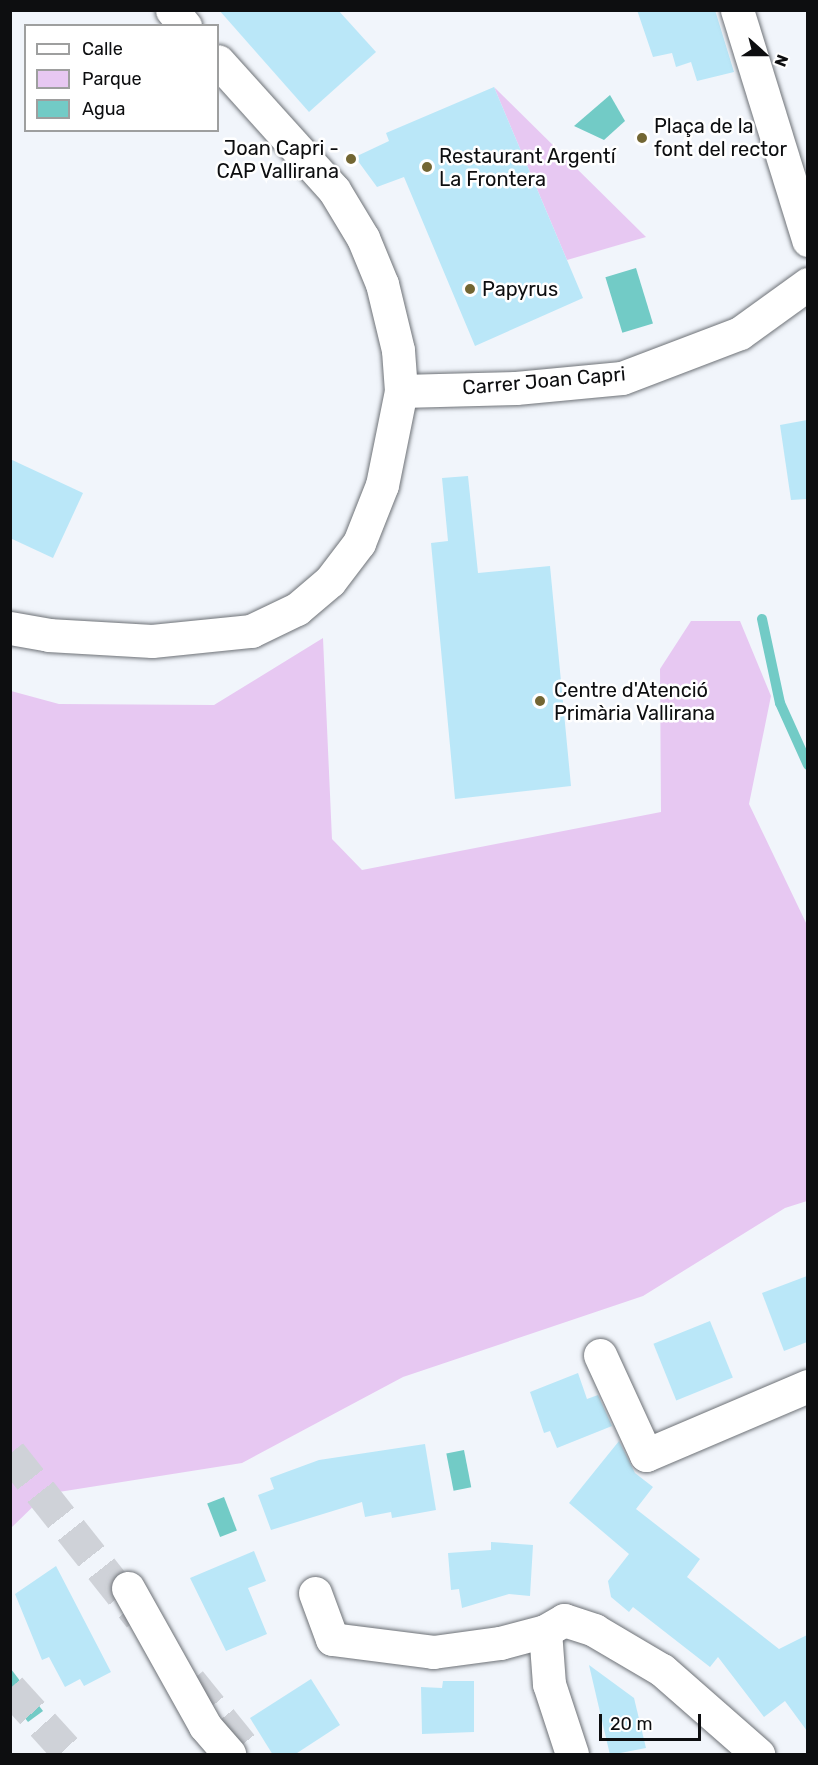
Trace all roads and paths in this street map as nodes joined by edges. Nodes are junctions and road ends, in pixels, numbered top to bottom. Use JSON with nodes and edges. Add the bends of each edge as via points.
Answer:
{"nodes":[{"id":1,"x":172,"y":10,"type":"edge"},
{"id":2,"x":737,"y":10,"type":"edge"},
{"id":3,"x":183,"y":24,"type":"edge"},
{"id":4,"x":219,"y":62,"type":"edge"},
{"id":5,"x":807,"y":240,"type":"edge"},
{"id":6,"x":807,"y":284,"type":"edge"},
{"id":7,"x":401,"y":391,"type":"junction"},
{"id":8,"x":10,"y":628,"type":"edge"},
{"id":9,"x":600,"y":1355,"type":"dead end"},
{"id":10,"x":807,"y":1386,"type":"edge"},
{"id":11,"x":128,"y":1588,"type":"tunnel mouth"},
{"id":12,"x":315,"y":1593,"type":"dead end"},
{"id":13,"x":545,"y":1631,"type":"junction"},
{"id":14,"x":229,"y":1755,"type":"edge"},
{"id":15,"x":572,"y":1755,"type":"edge"},
{"id":16,"x":758,"y":1755,"type":"edge"}],
"edges":[{"from":1,"to":3,"type":"street"},
{"from":2,"to":5,"type":"street"},
{"from":4,"to":7,"type":"street","via":[[315,166],[363,238],[382,284],[398,350]]},
{"from":6,"to":7,"type":"street","name":"Carrer Joan Capri","via":[[740,333],[622,378],[516,388]]},
{"from":7,"to":8,"type":"street","via":[[382,485],[359,543],[330,581],[297,609],[251,631],[206,638],[95,639]]},
{"from":9,"to":10,"type":"street","via":[[646,1455]]},
{"from":11,"to":14,"type":"street","via":[[205,1726]]},
{"from":12,"to":13,"type":"street","via":[[332,1639],[433,1652],[500,1643]]},
{"from":13,"to":15,"type":"street","via":[[549,1684]]},
{"from":13,"to":16,"type":"street","via":[[564,1620],[594,1630],[662,1670]]}]}
